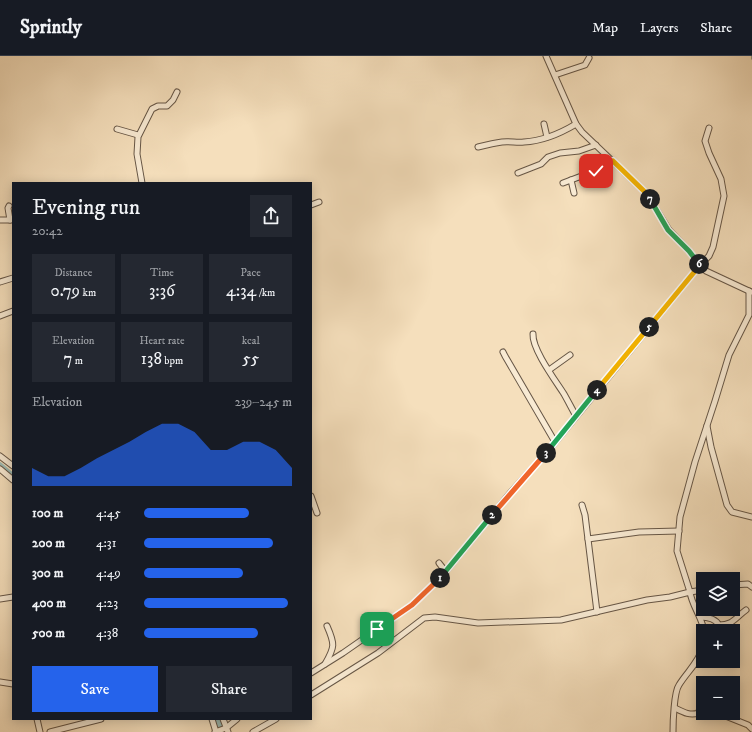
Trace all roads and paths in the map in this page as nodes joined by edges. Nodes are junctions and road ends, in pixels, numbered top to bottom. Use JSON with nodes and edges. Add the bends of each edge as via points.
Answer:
{"nodes":[{"id":1,"x":546,"y":56,"type":"edge"},
{"id":2,"x":588,"y":58,"type":"dead end"},
{"id":3,"x":555,"y":75,"type":"junction"},
{"id":4,"x":177,"y":92,"type":"dead end"},
{"id":5,"x":544,"y":124,"type":"dead end"},
{"id":6,"x":576,"y":124,"type":"junction"},
{"id":7,"x":709,"y":128,"type":"dead end"},
{"id":8,"x":117,"y":129,"type":"dead end"},
{"id":9,"x":138,"y":135,"type":"junction"},
{"id":10,"x":547,"y":137,"type":"junction"},
{"id":11,"x":596,"y":145,"type":"junction"},
{"id":12,"x":478,"y":146,"type":"dead end"},
{"id":13,"x":613,"y":161,"type":"junction"},
{"id":14,"x":518,"y":173,"type":"dead end"},
{"id":15,"x":571,"y":180,"type":"junction"},
{"id":16,"x":142,"y":182,"type":"edge"},
{"id":17,"x":563,"y":183,"type":"dead end"},
{"id":18,"x":574,"y":193,"type":"dead end"},
{"id":19,"x":319,"y":202,"type":"dead end"},
{"id":20,"x":312,"y":205,"type":"edge"},
{"id":21,"x":7,"y":207,"type":"dead end"},
{"id":22,"x":0,"y":220,"type":"edge"},
{"id":23,"x":10,"y":220,"type":"edge"},
{"id":24,"x":700,"y":265,"type":"junction"},
{"id":25,"x":12,"y":278,"type":"edge"},
{"id":26,"x":0,"y":282,"type":"edge"},
{"id":27,"x":750,"y":292,"type":"edge"},
{"id":28,"x":12,"y":311,"type":"edge"},
{"id":29,"x":0,"y":316,"type":"edge"},
{"id":30,"x":533,"y":334,"type":"dead end"},
{"id":31,"x":503,"y":352,"type":"dead end"},
{"id":32,"x":570,"y":355,"type":"dead end"},
{"id":33,"x":549,"y":370,"type":"junction"},
{"id":34,"x":576,"y":416,"type":"junction"},
{"id":35,"x":707,"y":426,"type":"junction"},
{"id":36,"x":555,"y":442,"type":"junction"},
{"id":37,"x":0,"y":456,"type":"edge"},
{"id":38,"x":12,"y":465,"type":"edge"},
{"id":39,"x":0,"y":469,"type":"edge"},
{"id":40,"x":12,"y":479,"type":"edge"},
{"id":41,"x":312,"y":499,"type":"edge"},
{"id":42,"x":582,"y":505,"type":"dead end"},
{"id":43,"x":317,"y":513,"type":"dead end"},
{"id":44,"x":752,"y":517,"type":"edge"},
{"id":45,"x":679,"y":531,"type":"junction"},
{"id":46,"x":588,"y":539,"type":"junction"},
{"id":47,"x":439,"y":563,"type":"dead end"},
{"id":48,"x":446,"y":572,"type":"junction"},
{"id":49,"x":740,"y":585,"type":"edge"},
{"id":50,"x":752,"y":587,"type":"edge"},
{"id":51,"x":696,"y":591,"type":"edge"},
{"id":52,"x":690,"y":592,"type":"junction"},
{"id":53,"x":12,"y":597,"type":"edge"},
{"id":54,"x":0,"y":599,"type":"edge"},
{"id":55,"x":746,"y":610,"type":"dead end"},
{"id":56,"x":597,"y":612,"type":"junction"},
{"id":57,"x":700,"y":617,"type":"junction"},
{"id":58,"x":703,"y":624,"type":"edge"},
{"id":59,"x":327,"y":626,"type":"dead end"},
{"id":60,"x":696,"y":662,"type":"edge"},
{"id":61,"x":324,"y":665,"type":"junction"},
{"id":62,"x":312,"y":672,"type":"edge"},
{"id":63,"x":0,"y":682,"type":"edge"},
{"id":64,"x":12,"y":684,"type":"edge"},
{"id":65,"x":312,"y":694,"type":"edge"},
{"id":66,"x":675,"y":708,"type":"junction"},
{"id":67,"x":696,"y":713,"type":"edge"},
{"id":68,"x":37,"y":720,"type":"edge"},
{"id":69,"x":94,"y":720,"type":"edge"},
{"id":70,"x":212,"y":720,"type":"edge"},
{"id":71,"x":223,"y":720,"type":"edge"},
{"id":72,"x":236,"y":720,"type":"edge"},
{"id":73,"x":274,"y":720,"type":"edge"},
{"id":74,"x":736,"y":720,"type":"edge"},
{"id":75,"x":752,"y":729,"type":"edge"},
{"id":76,"x":226,"y":730,"type":"edge"},
{"id":77,"x":40,"y":732,"type":"edge"},
{"id":78,"x":50,"y":732,"type":"edge"},
{"id":79,"x":216,"y":732,"type":"edge"},
{"id":80,"x":253,"y":732,"type":"edge"},
{"id":81,"x":673,"y":732,"type":"edge"}],
"edges":[{"from":1,"to":3,"type":"street"},
{"from":2,"to":3,"type":"street","via":[[584,65]]},
{"from":3,"to":6,"type":"street"},
{"from":4,"to":9,"type":"street","via":[[167,106],[152,109]]},
{"from":5,"to":10,"type":"street"},
{"from":6,"to":10,"type":"street"},
{"from":6,"to":11,"type":"street"},
{"from":7,"to":24,"type":"street","via":[[705,141],[721,179],[724,196],[713,247],[709,256]]},
{"from":8,"to":9,"type":"street"},
{"from":9,"to":16,"type":"street"},
{"from":10,"to":12,"type":"street","via":[[528,142]]},
{"from":11,"to":13,"type":"street"},
{"from":11,"to":14,"type":"street","via":[[579,151],[560,153]]},
{"from":13,"to":15,"type":"street","via":[[608,166]]},
{"from":13,"to":24,"type":"street","via":[[647,194],[668,230]]},
{"from":15,"to":17,"type":"street"},
{"from":15,"to":18,"type":"street"},
{"from":19,"to":20,"type":"street"},
{"from":21,"to":23,"type":"street"},
{"from":22,"to":23,"type":"street"},
{"from":24,"to":27,"type":"street","via":[[706,271]]},
{"from":24,"to":34,"type":"street"},
{"from":25,"to":26,"type":"street"},
{"from":27,"to":35,"type":"street","via":[[749,315],[729,355]]},
{"from":28,"to":29,"type":"street"},
{"from":30,"to":33,"type":"street","via":[[535,345]]},
{"from":31,"to":36,"type":"street"},
{"from":32,"to":33,"type":"street"},
{"from":33,"to":34,"type":"street"},
{"from":34,"to":36,"type":"street"},
{"from":35,"to":44,"type":"street","via":[[727,505],[732,512]]},
{"from":35,"to":45,"type":"street","via":[[687,489]]},
{"from":36,"to":48,"type":"street"},
{"from":37,"to":38,"type":"street"},
{"from":39,"to":40,"type":"street"},
{"from":41,"to":43,"type":"street"},
{"from":42,"to":46,"type":"street"},
{"from":45,"to":46,"type":"street","via":[[639,532]]},
{"from":45,"to":52,"type":"street","via":[[677,551]]},
{"from":46,"to":56,"type":"street"},
{"from":47,"to":48,"type":"street"},
{"from":48,"to":61,"type":"street","via":[[412,605]]},
{"from":49,"to":50,"type":"street","via":[[748,584]]},
{"from":51,"to":52,"type":"street"},
{"from":52,"to":56,"type":"street"},
{"from":52,"to":57,"type":"street"},
{"from":53,"to":54,"type":"street"},
{"from":55,"to":57,"type":"street","via":[[726,625],[719,625],[707,617]]},
{"from":56,"to":65,"type":"street","via":[[561,620],[478,623],[435,617],[424,618],[378,653]]},
{"from":57,"to":58,"type":"street"},
{"from":59,"to":61,"type":"street","via":[[332,637],[333,650]]},
{"from":60,"to":66,"type":"street","via":[[678,686]]},
{"from":61,"to":62,"type":"street"},
{"from":63,"to":64,"type":"street"},
{"from":66,"to":67,"type":"street","via":[[688,714]]},
{"from":66,"to":81,"type":"street"},
{"from":68,"to":77,"type":"street"},
{"from":69,"to":78,"type":"street"},
{"from":70,"to":79,"type":"street"},
{"from":71,"to":76,"type":"street"},
{"from":72,"to":76,"type":"street"},
{"from":73,"to":80,"type":"street"},
{"from":74,"to":75,"type":"street"},
{"from":76,"to":79,"type":"street"}]}
